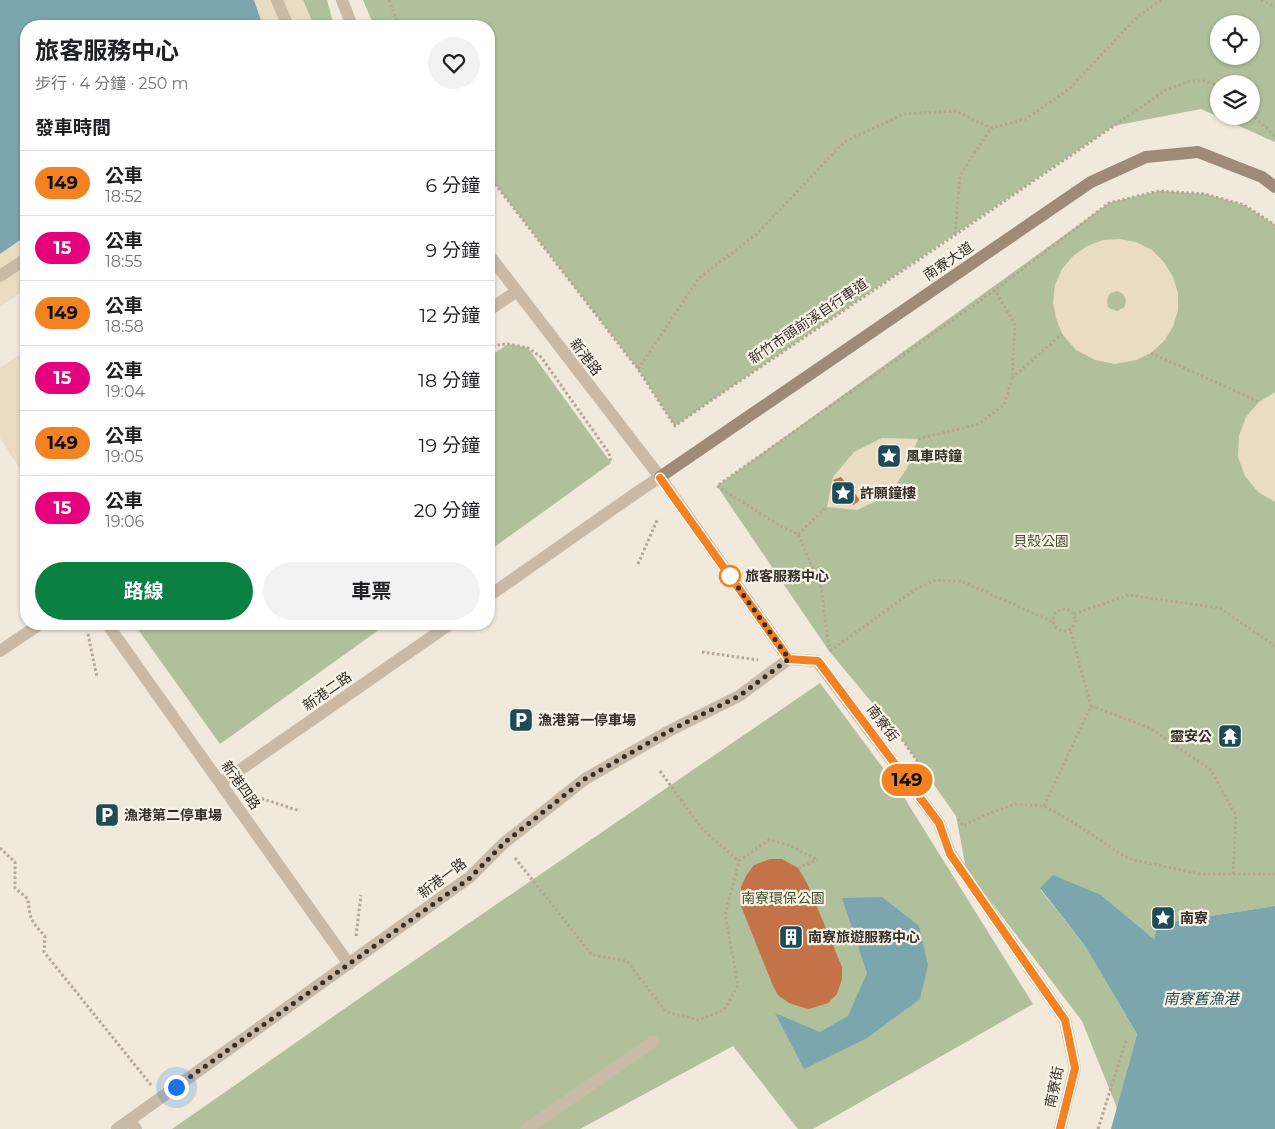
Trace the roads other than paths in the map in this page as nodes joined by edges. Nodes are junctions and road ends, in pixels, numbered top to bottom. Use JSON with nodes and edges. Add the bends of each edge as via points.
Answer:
{"nodes":[{"id":1,"x":277,"y":0,"type":"edge"},
{"id":2,"x":342,"y":0,"type":"edge"},
{"id":3,"x":285,"y":20,"type":"edge"},
{"id":4,"x":350,"y":20,"type":"edge"},
{"id":5,"x":1275,"y":187,"type":"edge"},
{"id":6,"x":20,"y":263,"type":"edge"},
{"id":7,"x":495,"y":263,"type":"edge"},
{"id":8,"x":0,"y":276,"type":"edge"},
{"id":9,"x":516,"y":291,"type":"junction"},
{"id":10,"x":495,"y":306,"type":"edge"},
{"id":11,"x":660,"y":478,"type":"junction"},
{"id":12,"x":495,"y":592,"type":"edge"},
{"id":13,"x":31,"y":630,"type":"edge"},
{"id":14,"x":112,"y":630,"type":"edge"},
{"id":15,"x":441,"y":630,"type":"edge"},
{"id":16,"x":0,"y":651,"type":"edge"},
{"id":17,"x":789,"y":659,"type":"junction"},
{"id":18,"x":221,"y":783,"type":"junction"},
{"id":19,"x":349,"y":964,"type":"junction"},
{"id":20,"x":653,"y":1042,"type":"dead end"},
{"id":21,"x":133,"y":1124,"type":"edge"},
{"id":22,"x":117,"y":1129,"type":"edge"},
{"id":23,"x":526,"y":1129,"type":"edge"},
{"id":24,"x":1060,"y":1129,"type":"edge"}],
"edges":[{"from":1,"to":3,"type":"street"},
{"from":2,"to":4,"type":"street"},
{"from":5,"to":11,"type":"street","name":"南寮大道","via":[[1262,177],[1198,152],[1146,158],[1091,182]]},
{"from":6,"to":8,"type":"street"},
{"from":7,"to":9,"type":"street","name":"新港路"},
{"from":9,"to":10,"type":"street"},
{"from":9,"to":11,"type":"street","name":"新港路"},
{"from":11,"to":12,"type":"street"},
{"from":11,"to":17,"type":"street"},
{"from":13,"to":16,"type":"street"},
{"from":14,"to":18,"type":"street","name":"新港四路"},
{"from":15,"to":18,"type":"street","name":"新港二路"},
{"from":17,"to":19,"type":"street","name":"新港一路","via":[[739,696],[585,779],[504,843],[470,878]]},
{"from":17,"to":24,"type":"street","name":"南寮街","via":[[818,661],[939,823],[950,854],[1065,1020],[1075,1068]]},
{"from":18,"to":19,"type":"street","name":"新港四路"},
{"from":19,"to":21,"type":"street","name":"新港一路"},
{"from":20,"to":23,"type":"street"},
{"from":21,"to":22,"type":"street","name":"新港一路"}]}
